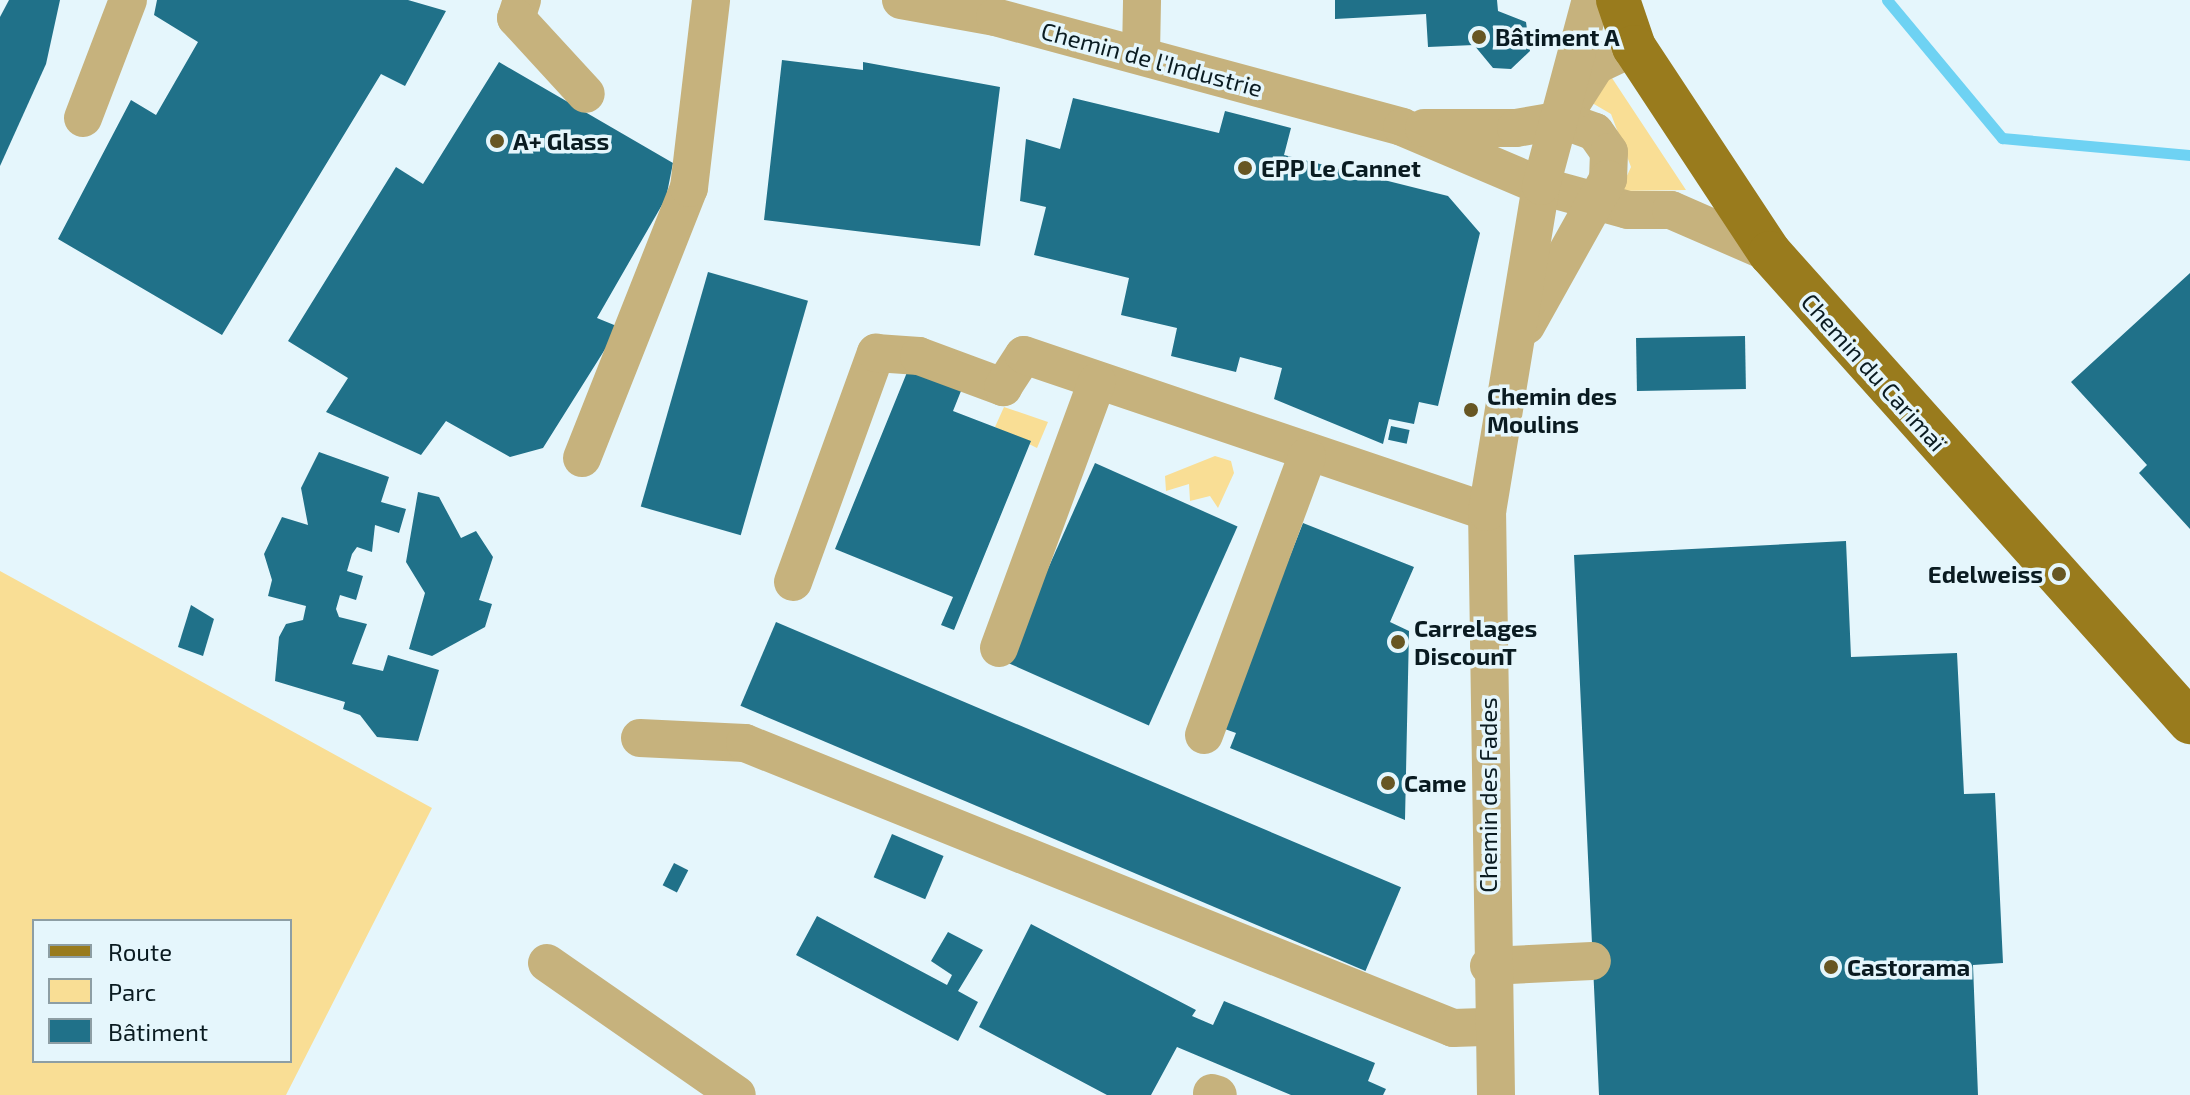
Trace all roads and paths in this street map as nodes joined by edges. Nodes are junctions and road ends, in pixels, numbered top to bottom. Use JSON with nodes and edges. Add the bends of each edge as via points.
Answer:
{"nodes":[{"id":1,"x":128,"y":0,"type":"edge"},
{"id":2,"x":522,"y":0,"type":"edge"},
{"id":3,"x":711,"y":0,"type":"edge"},
{"id":4,"x":901,"y":0,"type":"edge"},
{"id":5,"x":1142,"y":0,"type":"edge"},
{"id":6,"x":1591,"y":0,"type":"edge"},
{"id":7,"x":1618,"y":0,"type":"edge"},
{"id":8,"x":996,"y":8,"type":"edge"},
{"id":9,"x":1634,"y":47,"type":"junction"},
{"id":10,"x":1141,"y":54,"type":"junction"},
{"id":11,"x":586,"y":94,"type":"dead end"},
{"id":12,"x":83,"y":118,"type":"dead end"},
{"id":13,"x":1562,"y":120,"type":"junction"},
{"id":14,"x":1402,"y":127,"type":"junction"},
{"id":15,"x":1541,"y":186,"type":"junction"},
{"id":16,"x":1594,"y":203,"type":"junction"},
{"id":17,"x":1770,"y":253,"type":"junction"},
{"id":18,"x":1511,"y":353,"type":"junction"},
{"id":19,"x":1097,"y":381,"type":"junction"},
{"id":20,"x":1307,"y":456,"type":"junction"},
{"id":21,"x":582,"y":458,"type":"dead end"},
{"id":22,"x":1487,"y":512,"type":"junction"},
{"id":23,"x":793,"y":582,"type":"dead end"},
{"id":24,"x":999,"y":648,"type":"dead end"},
{"id":25,"x":2187,"y":713,"type":"edge"},
{"id":26,"x":1204,"y":735,"type":"dead end"},
{"id":27,"x":640,"y":738,"type":"dead end"},
{"id":28,"x":1592,"y":961,"type":"dead end"},
{"id":29,"x":547,"y":963,"type":"dead end"},
{"id":30,"x":1489,"y":966,"type":"junction"},
{"id":31,"x":1491,"y":1027,"type":"junction"},
{"id":32,"x":737,"y":1095,"type":"edge"},
{"id":33,"x":1496,"y":1095,"type":"edge"}],
"edges":[{"from":1,"to":12,"type":"street"},
{"from":2,"to":11,"type":"street","via":[[516,18]]},
{"from":3,"to":21,"type":"street","via":[[689,188]]},
{"from":4,"to":8,"type":"street","name":"Chemin de l'Industrie"},
{"from":5,"to":10,"type":"street"},
{"from":6,"to":13,"type":"street"},
{"from":7,"to":9,"type":"main road","name":"Chemin du Carimaï"},
{"from":8,"to":10,"type":"street","name":"Chemin de l'Industrie"},
{"from":9,"to":13,"type":"street","via":[[1596,65]]},
{"from":9,"to":17,"type":"main road","name":"Chemin du Carimaï"},
{"from":10,"to":14,"type":"street","name":"Chemin de l'Industrie"},
{"from":13,"to":14,"type":"street","via":[[1516,128]]},
{"from":13,"to":15,"type":"street","name":"Chemin des Fades"},
{"from":13,"to":16,"type":"street","via":[[1595,132],[1609,152],[1608,179]]},
{"from":14,"to":15,"type":"street"},
{"from":15,"to":16,"type":"street"},
{"from":15,"to":18,"type":"street","name":"Chemin des Fades"},
{"from":16,"to":17,"type":"street","via":[[1671,210]]},
{"from":16,"to":18,"type":"street"},
{"from":17,"to":25,"type":"main road","name":"Chemin du Carimaï","via":[[1845,345]]},
{"from":18,"to":22,"type":"street","name":"Chemin des Fades"},
{"from":19,"to":20,"type":"street"},
{"from":19,"to":23,"type":"street","via":[[1024,355],[1003,387],[919,356],[876,353]]},
{"from":19,"to":24,"type":"street"},
{"from":20,"to":22,"type":"street"},
{"from":20,"to":26,"type":"street"},
{"from":22,"to":30,"type":"street","name":"Chemin des Fades"},
{"from":27,"to":31,"type":"street","via":[[745,743],[1453,1028]]},
{"from":28,"to":30,"type":"street"},
{"from":29,"to":32,"type":"street"},
{"from":30,"to":31,"type":"street","name":"Chemin des Fades"},
{"from":31,"to":33,"type":"street","name":"Chemin des Fades"}]}
